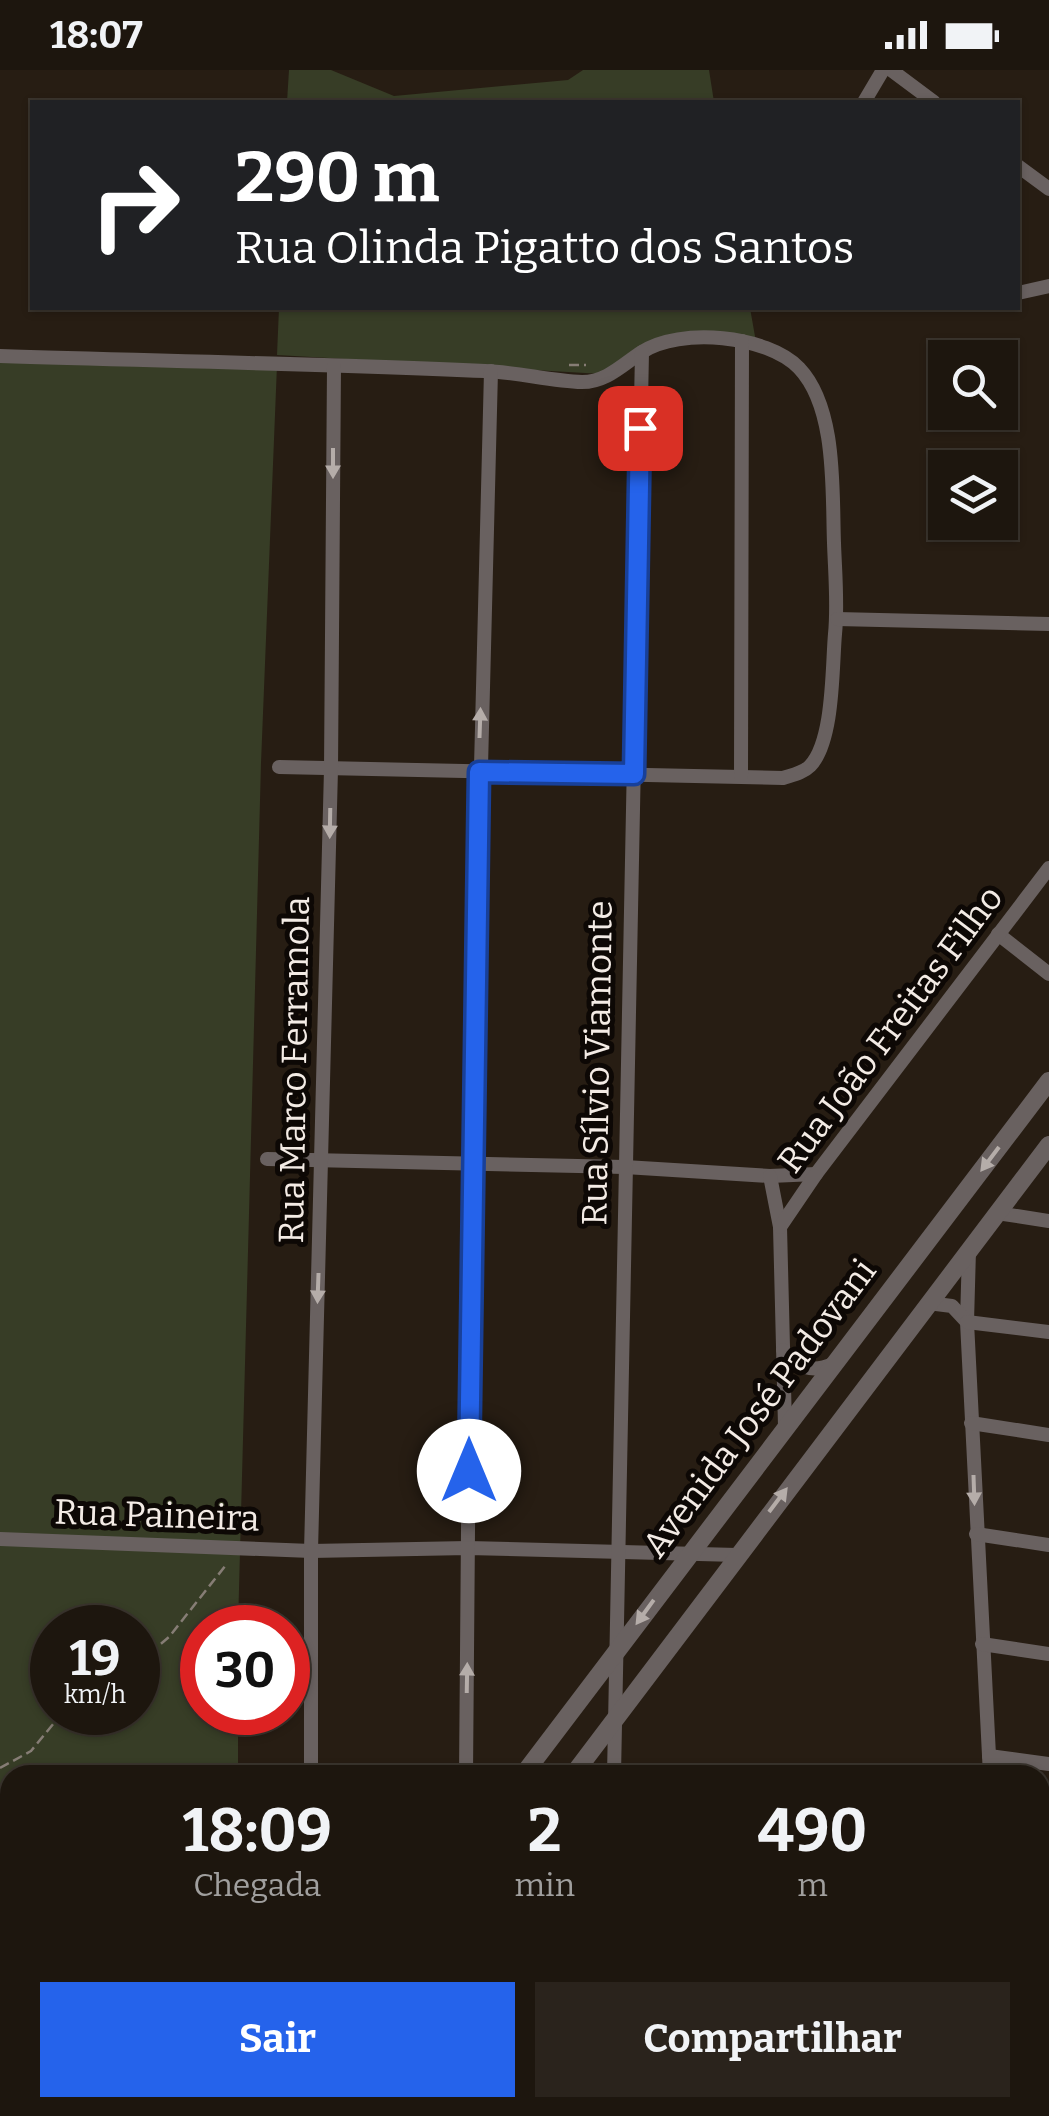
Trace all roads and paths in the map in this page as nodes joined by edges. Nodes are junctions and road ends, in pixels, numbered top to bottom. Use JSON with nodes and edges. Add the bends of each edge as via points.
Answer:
{"nodes":[{"id":1,"x":887,"y":70,"type":"edge"},
{"id":2,"x":865,"y":100,"type":"edge"},
{"id":3,"x":931,"y":100,"type":"edge"},
{"id":4,"x":1020,"y":167,"type":"edge"},
{"id":5,"x":1049,"y":189,"type":"edge"},
{"id":6,"x":1049,"y":286,"type":"edge"},
{"id":7,"x":1020,"y":293,"type":"edge"},
{"id":8,"x":749,"y":342,"type":"junction"},
{"id":9,"x":642,"y":352,"type":"junction"},
{"id":10,"x":0,"y":356,"type":"edge"},
{"id":11,"x":565,"y":365,"type":"dead end"},
{"id":12,"x":334,"y":366,"type":"junction"},
{"id":13,"x":601,"y":366,"type":"dead end"},
{"id":14,"x":491,"y":371,"type":"junction"},
{"id":15,"x":837,"y":619,"type":"junction"},
{"id":16,"x":1049,"y":624,"type":"edge"},
{"id":17,"x":279,"y":767,"type":"dead end"},
{"id":18,"x":331,"y":769,"type":"junction"},
{"id":19,"x":479,"y":772,"type":"junction"},
{"id":20,"x":634,"y":774,"type":"junction"},
{"id":21,"x":740,"y":776,"type":"junction"},
{"id":22,"x":1049,"y":868,"type":"edge"},
{"id":23,"x":998,"y":934,"type":"junction"},
{"id":24,"x":1049,"y":974,"type":"edge"},
{"id":25,"x":1049,"y":1081,"type":"edge"},
{"id":26,"x":1049,"y":1144,"type":"edge"},
{"id":27,"x":267,"y":1159,"type":"dead end"},
{"id":28,"x":321,"y":1160,"type":"junction"},
{"id":29,"x":471,"y":1163,"type":"junction"},
{"id":30,"x":625,"y":1167,"type":"junction"},
{"id":31,"x":816,"y":1174,"type":"junction"},
{"id":32,"x":770,"y":1176,"type":"junction"},
{"id":33,"x":997,"y":1212,"type":"junction"},
{"id":34,"x":1049,"y":1220,"type":"edge"},
{"id":35,"x":780,"y":1226,"type":"junction"},
{"id":36,"x":969,"y":1250,"type":"junction"},
{"id":37,"x":928,"y":1303,"type":"junction"},
{"id":38,"x":967,"y":1322,"type":"junction"},
{"id":39,"x":1049,"y":1332,"type":"edge"},
{"id":40,"x":783,"y":1349,"type":"junction"},
{"id":41,"x":833,"y":1364,"type":"junction"},
{"id":42,"x":972,"y":1423,"type":"junction"},
{"id":43,"x":785,"y":1426,"type":"junction"},
{"id":44,"x":1049,"y":1435,"type":"edge"},
{"id":45,"x":976,"y":1534,"type":"junction"},
{"id":46,"x":0,"y":1539,"type":"edge"},
{"id":47,"x":1049,"y":1545,"type":"edge"},
{"id":48,"x":238,"y":1548,"type":"junction"},
{"id":49,"x":468,"y":1548,"type":"junction"},
{"id":50,"x":311,"y":1550,"type":"junction"},
{"id":51,"x":618,"y":1550,"type":"junction"},
{"id":52,"x":736,"y":1554,"type":"junction"},
{"id":53,"x":687,"y":1555,"type":"junction"},
{"id":54,"x":982,"y":1644,"type":"junction"},
{"id":55,"x":160,"y":1645,"type":"edge"},
{"id":56,"x":618,"y":1649,"type":"junction"},
{"id":57,"x":1049,"y":1654,"type":"edge"},
{"id":58,"x":615,"y":1719,"type":"junction"},
{"id":59,"x":44,"y":1735,"type":"edge"},
{"id":60,"x":988,"y":1756,"type":"junction"},
{"id":61,"x":1049,"y":1764,"type":"edge"},
{"id":62,"x":5,"y":1765,"type":"edge"},
{"id":63,"x":311,"y":1765,"type":"edge"},
{"id":64,"x":466,"y":1765,"type":"edge"},
{"id":65,"x":531,"y":1765,"type":"edge"},
{"id":66,"x":580,"y":1765,"type":"edge"},
{"id":67,"x":614,"y":1765,"type":"edge"},
{"id":68,"x":989,"y":1765,"type":"edge"}],
"edges":[{"from":1,"to":2,"type":"street"},
{"from":1,"to":3,"type":"street"},
{"from":4,"to":5,"type":"street"},
{"from":6,"to":7,"type":"street"},
{"from":8,"to":9,"type":"street","via":[[696,338]]},
{"from":8,"to":15,"type":"street","via":[[798,367],[818,401],[831,452]]},
{"from":8,"to":21,"type":"street"},
{"from":9,"to":14,"type":"street","via":[[584,382]]},
{"from":9,"to":20,"type":"street","name":"Rua Sílvio Viamonte"},
{"from":10,"to":12,"type":"street"},
{"from":11,"to":13,"type":"path"},
{"from":12,"to":14,"type":"street"},
{"from":12,"to":18,"type":"street","name":"Rua Marco Ferramola","one_way":true},
{"from":19,"to":14,"type":"street","one_way":true},
{"from":15,"to":16,"type":"street"},
{"from":15,"to":21,"type":"street","via":[[818,754],[800,773],[783,778]]},
{"from":17,"to":18,"type":"street"},
{"from":18,"to":19,"type":"street"},
{"from":18,"to":28,"type":"street","name":"Rua Marco Ferramola","one_way":true},
{"from":19,"to":20,"type":"street"},
{"from":19,"to":29,"type":"street"},
{"from":20,"to":21,"type":"street"},
{"from":20,"to":30,"type":"street","name":"Rua Sílvio Viamonte"},
{"from":22,"to":23,"type":"street","name":"Rua João Freitas Filho"},
{"from":23,"to":24,"type":"street"},
{"from":23,"to":31,"type":"street","name":"Rua João Freitas Filho"},
{"from":25,"to":41,"type":"street","name":"Avenida José Padovani","one_way":true},
{"from":26,"to":33,"type":"street","name":"Avenida José Padovani"},
{"from":27,"to":28,"type":"street"},
{"from":28,"to":29,"type":"street"},
{"from":28,"to":50,"type":"street","name":"Rua Marco Ferramola","one_way":true},
{"from":29,"to":30,"type":"street"},
{"from":29,"to":49,"type":"street"},
{"from":30,"to":32,"type":"street"},
{"from":30,"to":51,"type":"street","name":"Rua Sílvio Viamonte"},
{"from":31,"to":32,"type":"street"},
{"from":31,"to":35,"type":"street","name":"Rua João Freitas Filho"},
{"from":32,"to":35,"type":"street"},
{"from":33,"to":34,"type":"street"},
{"from":33,"to":36,"type":"street","name":"Avenida José Padovani"},
{"from":35,"to":40,"type":"street"},
{"from":36,"to":37,"type":"street","name":"Avenida José Padovani"},
{"from":36,"to":38,"type":"street"},
{"from":37,"to":38,"type":"street","via":[[952,1306]]},
{"from":52,"to":37,"type":"street","name":"Avenida José Padovani","one_way":true},
{"from":38,"to":39,"type":"street"},
{"from":38,"to":42,"type":"street"},
{"from":40,"to":41,"type":"street","via":[[802,1367]]},
{"from":40,"to":43,"type":"street"},
{"from":41,"to":43,"type":"street","name":"Avenida José Padovani"},
{"from":42,"to":44,"type":"street"},
{"from":42,"to":45,"type":"street","one_way":true},
{"from":43,"to":53,"type":"street","name":"Avenida José Padovani"},
{"from":45,"to":47,"type":"street"},
{"from":45,"to":54,"type":"street"},
{"from":46,"to":48,"type":"street","name":"Rua Paineira"},
{"from":48,"to":50,"type":"street","name":"Rua Paineira"},
{"from":48,"to":55,"type":"path"},
{"from":49,"to":50,"type":"street","name":"Rua Paineira"},
{"from":49,"to":51,"type":"street","name":"Rua Paineira"},
{"from":64,"to":49,"type":"street","one_way":true},
{"from":50,"to":63,"type":"street","name":"Rua Marco Ferramola"},
{"from":51,"to":53,"type":"street","name":"Rua Paineira"},
{"from":51,"to":56,"type":"street","name":"Rua Sílvio Viamonte"},
{"from":52,"to":53,"type":"street","name":"Rua Paineira"},
{"from":52,"to":58,"type":"street","name":"Avenida José Padovani"},
{"from":53,"to":56,"type":"street","name":"Avenida José Padovani","one_way":true},
{"from":54,"to":57,"type":"street"},
{"from":54,"to":60,"type":"street"},
{"from":56,"to":58,"type":"street","name":"Rua Sílvio Viamonte"},
{"from":56,"to":65,"type":"street","name":"Avenida José Padovani"},
{"from":58,"to":66,"type":"street","name":"Avenida José Padovani"},
{"from":58,"to":67,"type":"street","name":"Rua Sílvio Viamonte"},
{"from":59,"to":62,"type":"path"},
{"from":60,"to":61,"type":"street"},
{"from":60,"to":68,"type":"street"}]}
